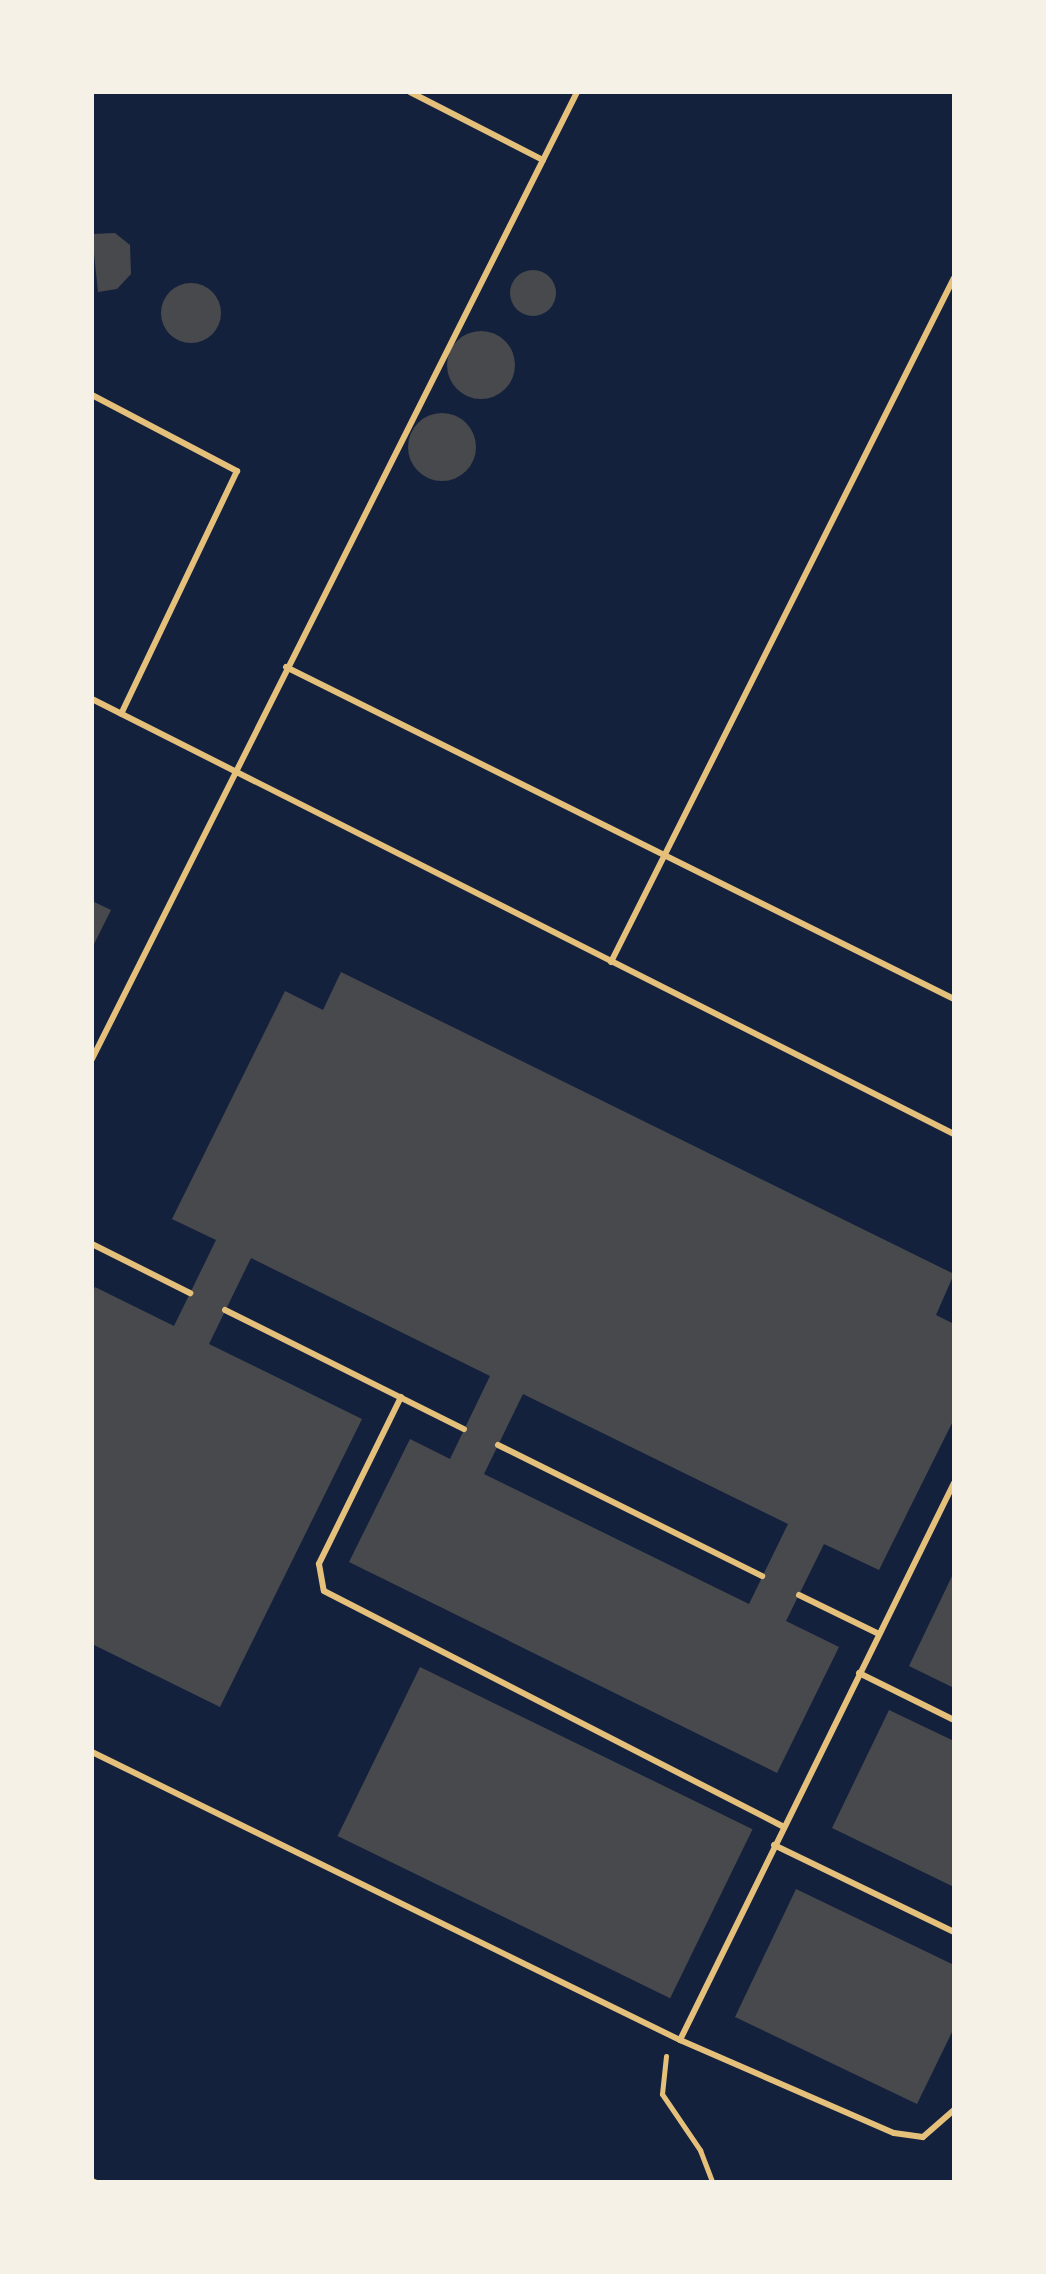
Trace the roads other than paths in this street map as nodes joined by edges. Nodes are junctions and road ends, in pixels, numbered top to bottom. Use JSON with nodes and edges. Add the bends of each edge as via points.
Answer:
{"nodes":[{"id":1,"x":410,"y":92,"type":"edge"},
{"id":2,"x":577,"y":92,"type":"edge"},
{"id":3,"x":543,"y":160,"type":"junction"},
{"id":4,"x":954,"y":278,"type":"edge"},
{"id":5,"x":92,"y":395,"type":"edge"},
{"id":6,"x":286,"y":667,"type":"junction"},
{"id":7,"x":92,"y":699,"type":"edge"},
{"id":8,"x":121,"y":714,"type":"junction"},
{"id":9,"x":232,"y":770,"type":"junction"},
{"id":10,"x":665,"y":856,"type":"junction"},
{"id":11,"x":611,"y":962,"type":"junction"},
{"id":12,"x":954,"y":999,"type":"edge"},
{"id":13,"x":92,"y":1059,"type":"edge"},
{"id":14,"x":954,"y":1134,"type":"edge"},
{"id":15,"x":92,"y":1244,"type":"edge"},
{"id":16,"x":190,"y":1293,"type":"dead end"},
{"id":17,"x":225,"y":1310,"type":"dead end"},
{"id":18,"x":401,"y":1397,"type":"junction"},
{"id":19,"x":464,"y":1429,"type":"dead end"},
{"id":20,"x":498,"y":1445,"type":"dead end"},
{"id":21,"x":954,"y":1483,"type":"edge"},
{"id":22,"x":762,"y":1576,"type":"dead end"},
{"id":23,"x":799,"y":1595,"type":"dead end"},
{"id":24,"x":879,"y":1634,"type":"junction"},
{"id":25,"x":859,"y":1673,"type":"junction"},
{"id":26,"x":954,"y":1720,"type":"edge"},
{"id":27,"x":92,"y":1752,"type":"edge"},
{"id":28,"x":784,"y":1827,"type":"junction"},
{"id":29,"x":774,"y":1845,"type":"junction"},
{"id":30,"x":954,"y":1932,"type":"edge"},
{"id":31,"x":680,"y":2040,"type":"junction"},
{"id":32,"x":954,"y":2110,"type":"edge"}],
"edges":[{"from":1,"to":3,"type":"lane"},
{"from":2,"to":3,"type":"lane"},
{"from":3,"to":6,"type":"lane"},
{"from":4,"to":10,"type":"lane"},
{"from":5,"to":8,"type":"lane","via":[[237,471]]},
{"from":6,"to":9,"type":"lane"},
{"from":6,"to":10,"type":"lane"},
{"from":7,"to":8,"type":"lane"},
{"from":8,"to":9,"type":"lane"},
{"from":9,"to":11,"type":"lane"},
{"from":9,"to":13,"type":"lane"},
{"from":10,"to":11,"type":"lane"},
{"from":10,"to":12,"type":"lane"},
{"from":11,"to":14,"type":"lane"},
{"from":15,"to":16,"type":"lane"},
{"from":17,"to":18,"type":"lane"},
{"from":18,"to":19,"type":"lane"},
{"from":18,"to":28,"type":"lane","via":[[319,1564],[324,1591]]},
{"from":20,"to":22,"type":"lane"},
{"from":21,"to":24,"type":"lane"},
{"from":23,"to":24,"type":"lane"},
{"from":24,"to":25,"type":"lane"},
{"from":25,"to":26,"type":"lane"},
{"from":25,"to":28,"type":"lane"},
{"from":27,"to":31,"type":"lane"},
{"from":28,"to":29,"type":"lane"},
{"from":29,"to":30,"type":"lane"},
{"from":29,"to":31,"type":"lane"},
{"from":31,"to":32,"type":"lane","via":[[903,2137],[935,2132]]}]}
